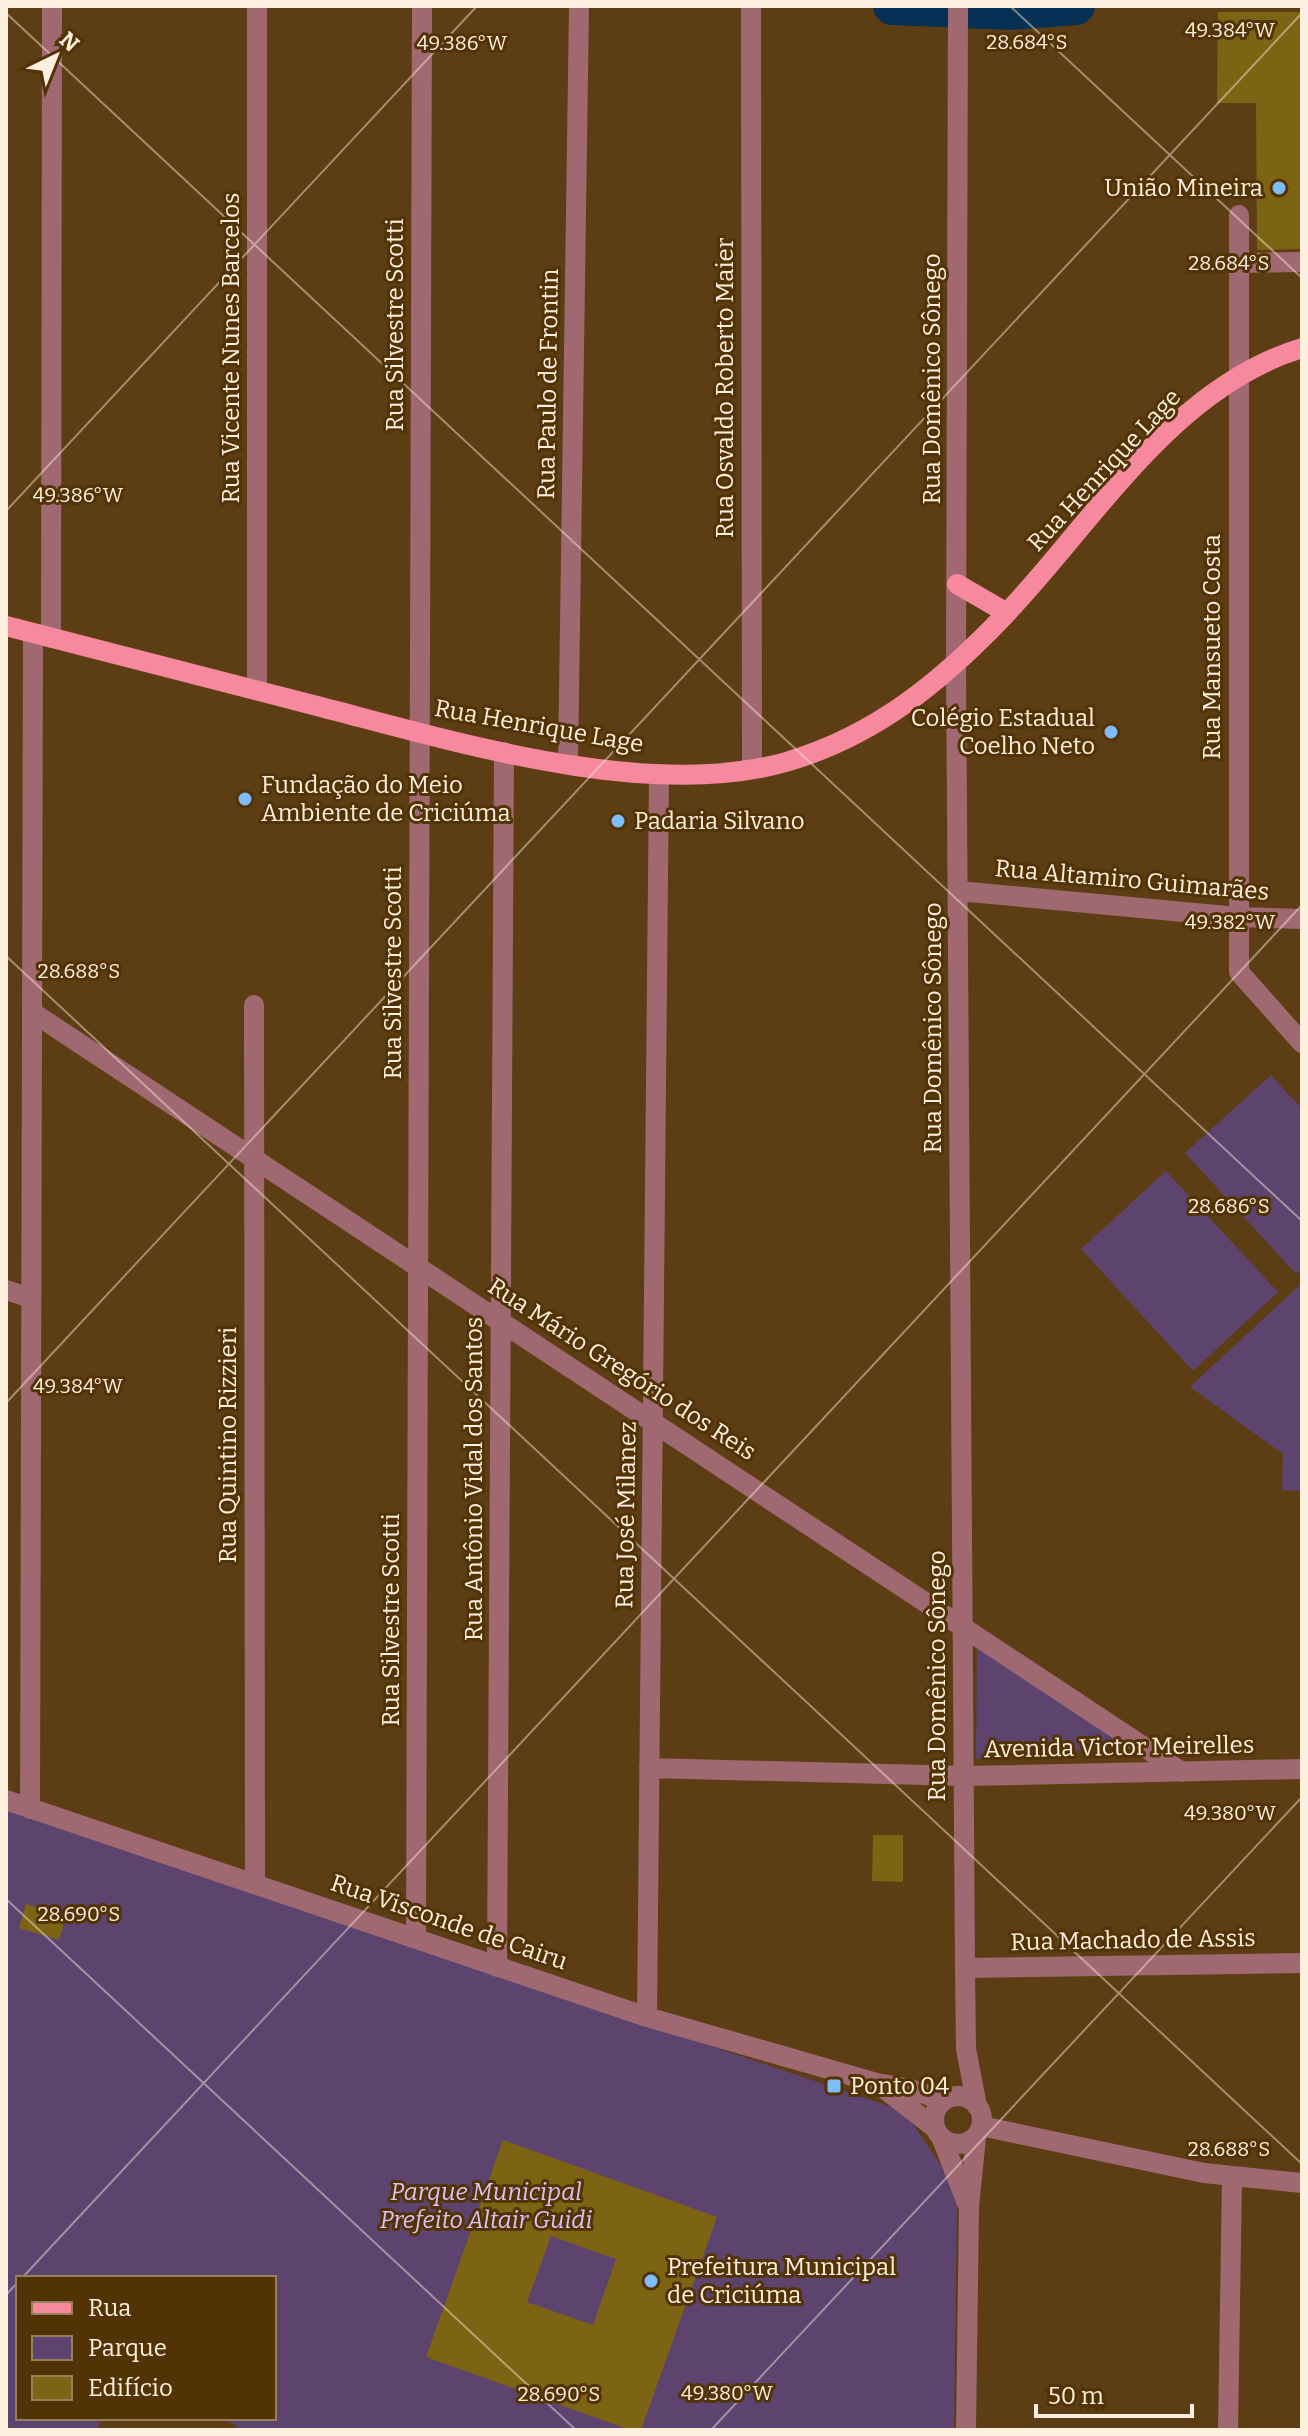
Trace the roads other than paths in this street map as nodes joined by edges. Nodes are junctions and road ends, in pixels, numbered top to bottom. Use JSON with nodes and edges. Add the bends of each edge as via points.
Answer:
{"nodes":[{"id":1,"x":52,"y":6,"type":"edge"},
{"id":2,"x":257,"y":6,"type":"edge"},
{"id":3,"x":422,"y":6,"type":"edge"},
{"id":4,"x":579,"y":6,"type":"edge"},
{"id":5,"x":958,"y":6,"type":"edge"},
{"id":6,"x":751,"y":15,"type":"edge"},
{"id":7,"x":1239,"y":215,"type":"dead end"},
{"id":8,"x":1302,"y":262,"type":"edge"},
{"id":9,"x":1238,"y":263,"type":"junction"},
{"id":10,"x":1302,"y":348,"type":"edge"},
{"id":11,"x":1239,"y":376,"type":"junction"},
{"id":12,"x":957,"y":584,"type":"junction"},
{"id":13,"x":1007,"y":613,"type":"junction"},
{"id":14,"x":6,"y":626,"type":"edge"},
{"id":15,"x":42,"y":635,"type":"junction"},
{"id":16,"x":956,"y":665,"type":"junction"},
{"id":17,"x":257,"y":690,"type":"junction"},
{"id":18,"x":419,"y":731,"type":"junction"},
{"id":19,"x":504,"y":752,"type":"junction"},
{"id":20,"x":568,"y":763,"type":"junction"},
{"id":21,"x":752,"y":769,"type":"junction"},
{"id":22,"x":659,"y":774,"type":"junction"},
{"id":23,"x":958,"y":891,"type":"junction"},
{"id":24,"x":1238,"y":917,"type":"junction"},
{"id":25,"x":1302,"y":919,"type":"edge"},
{"id":26,"x":254,"y":1005,"type":"dead end"},
{"id":27,"x":32,"y":1012,"type":"junction"},
{"id":28,"x":1302,"y":1043,"type":"edge"},
{"id":29,"x":254,"y":1158,"type":"junction"},
{"id":30,"x":418,"y":1264,"type":"junction"},
{"id":31,"x":6,"y":1290,"type":"edge"},
{"id":32,"x":31,"y":1298,"type":"junction"},
{"id":33,"x":501,"y":1322,"type":"junction"},
{"id":34,"x":653,"y":1421,"type":"junction"},
{"id":35,"x":963,"y":1625,"type":"junction"},
{"id":36,"x":649,"y":1768,"type":"junction"},
{"id":37,"x":1302,"y":1769,"type":"edge"},
{"id":38,"x":1182,"y":1772,"type":"junction"},
{"id":39,"x":964,"y":1776,"type":"junction"},
{"id":40,"x":6,"y":1800,"type":"edge"},
{"id":41,"x":30,"y":1809,"type":"junction"},
{"id":42,"x":255,"y":1884,"type":"junction"},
{"id":43,"x":416,"y":1939,"type":"junction"},
{"id":44,"x":1302,"y":1963,"type":"edge"},
{"id":45,"x":497,"y":1967,"type":"junction"},
{"id":46,"x":965,"y":1968,"type":"junction"},
{"id":47,"x":647,"y":2017,"type":"junction"},
{"id":48,"x":966,"y":2049,"type":"junction"},
{"id":49,"x":877,"y":2083,"type":"junction"},
{"id":50,"x":945,"y":2100,"type":"junction"},
{"id":51,"x":977,"y":2106,"type":"junction"},
{"id":52,"x":978,"y":2132,"type":"junction"},
{"id":53,"x":938,"y":2134,"type":"junction"},
{"id":54,"x":1232,"y":2178,"type":"junction"},
{"id":55,"x":1302,"y":2183,"type":"edge"},
{"id":56,"x":969,"y":2207,"type":"junction"},
{"id":57,"x":966,"y":2430,"type":"edge"},
{"id":58,"x":1228,"y":2430,"type":"edge"}],
"edges":[{"from":1,"to":15,"type":"street"},
{"from":2,"to":17,"type":"street","name":"Rua Vicente Nunes Barcelos"},
{"from":3,"to":18,"type":"street","name":"Rua Silvestre Scotti"},
{"from":4,"to":20,"type":"street","name":"Rua Paulo de Frontin"},
{"from":5,"to":12,"type":"street","name":"Rua Domênico Sônego"},
{"from":6,"to":21,"type":"street","name":"Rua Osvaldo Roberto Maier"},
{"from":7,"to":9,"type":"street","name":"Rua Mansueto Costa"},
{"from":8,"to":9,"type":"street"},
{"from":9,"to":11,"type":"street","name":"Rua Mansueto Costa"},
{"from":10,"to":11,"type":"main road","name":"Rua Henrique Lage"},
{"from":11,"to":13,"type":"main road","name":"Rua Henrique Lage","via":[[1158,443]]},
{"from":11,"to":24,"type":"street","name":"Rua Mansueto Costa"},
{"from":12,"to":13,"type":"main road"},
{"from":12,"to":16,"type":"street","name":"Rua Domênico Sônego"},
{"from":13,"to":16,"type":"main road","name":"Rua Henrique Lage"},
{"from":14,"to":15,"type":"main road","name":"Rua Henrique Lage"},
{"from":15,"to":17,"type":"main road","name":"Rua Henrique Lage"},
{"from":15,"to":27,"type":"street"},
{"from":16,"to":21,"type":"main road","name":"Rua Henrique Lage","via":[[865,731]]},
{"from":16,"to":23,"type":"street","name":"Rua Domênico Sônego"},
{"from":17,"to":18,"type":"main road","name":"Rua Henrique Lage"},
{"from":18,"to":19,"type":"main road","name":"Rua Henrique Lage"},
{"from":18,"to":30,"type":"street","name":"Rua Silvestre Scotti"},
{"from":19,"to":20,"type":"main road","name":"Rua Henrique Lage"},
{"from":19,"to":33,"type":"street","name":"Rua Antônio Vidal dos Santos"},
{"from":20,"to":22,"type":"main road","name":"Rua Henrique Lage"},
{"from":21,"to":22,"type":"main road","name":"Rua Henrique Lage"},
{"from":22,"to":34,"type":"street","name":"Rua José Milanez"},
{"from":23,"to":24,"type":"street","name":"Rua Altamiro Guimarães"},
{"from":23,"to":35,"type":"street","name":"Rua Domênico Sônego"},
{"from":24,"to":25,"type":"street","name":"Rua Altamiro Guimarães"},
{"from":24,"to":28,"type":"street","name":"Rua Mansueto Costa","via":[[1239,972]]},
{"from":26,"to":29,"type":"street","name":"Rua Quintino Rizzieri"},
{"from":27,"to":29,"type":"street","name":"Rua Mário Gregório dos Reis"},
{"from":27,"to":32,"type":"street"},
{"from":29,"to":30,"type":"street","name":"Rua Mário Gregório dos Reis"},
{"from":29,"to":42,"type":"street","name":"Rua Quintino Rizzieri"},
{"from":30,"to":33,"type":"street","name":"Rua Mário Gregório dos Reis"},
{"from":30,"to":43,"type":"street","name":"Rua Silvestre Scotti"},
{"from":31,"to":32,"type":"street"},
{"from":32,"to":41,"type":"street"},
{"from":33,"to":34,"type":"street","name":"Rua Mário Gregório dos Reis"},
{"from":33,"to":45,"type":"street","name":"Rua Antônio Vidal dos Santos"},
{"from":34,"to":35,"type":"street","name":"Rua Mário Gregório dos Reis"},
{"from":34,"to":36,"type":"street","name":"Rua José Milanez"},
{"from":35,"to":38,"type":"street","name":"Rua Mário Gregório dos Reis"},
{"from":35,"to":39,"type":"street","name":"Rua Domênico Sônego"},
{"from":36,"to":39,"type":"street","name":"Avenida Victor Meirelles"},
{"from":36,"to":47,"type":"street","name":"Rua José Milanez"},
{"from":37,"to":38,"type":"street","name":"Avenida Victor Meirelles"},
{"from":38,"to":39,"type":"street","name":"Avenida Victor Meirelles"},
{"from":39,"to":46,"type":"street","name":"Rua Domênico Sônego"},
{"from":40,"to":41,"type":"street","name":"Rua Visconde de Cairu"},
{"from":41,"to":42,"type":"street","name":"Rua Visconde de Cairu"},
{"from":42,"to":43,"type":"street","name":"Rua Visconde de Cairu"},
{"from":43,"to":45,"type":"street","name":"Rua Visconde de Cairu"},
{"from":44,"to":46,"type":"street","name":"Rua Machado de Assis"},
{"from":45,"to":47,"type":"street","name":"Rua Visconde de Cairu"},
{"from":46,"to":48,"type":"street","name":"Rua Domênico Sônego"},
{"from":47,"to":49,"type":"street","name":"Rua Visconde de Cairu"},
{"from":48,"to":50,"type":"street","name":"Rua Domênico Sônego"},
{"from":48,"to":51,"type":"street","name":"Rua Domênico Sônego"},
{"from":49,"to":50,"type":"street","name":"Rua Visconde de Cairu"},
{"from":49,"to":53,"type":"street","name":"Rua Visconde de Cairu"},
{"from":50,"to":51,"type":"street","via":[[963,2096]]},
{"from":50,"to":53,"type":"street","via":[[935,2113]]},
{"from":51,"to":52,"type":"street"},
{"from":52,"to":53,"type":"street","via":[[963,2144]]},
{"from":52,"to":54,"type":"street"},
{"from":52,"to":56,"type":"street"},
{"from":53,"to":56,"type":"street"},
{"from":54,"to":55,"type":"street"},
{"from":54,"to":58,"type":"street"},
{"from":56,"to":57,"type":"street"}]}
